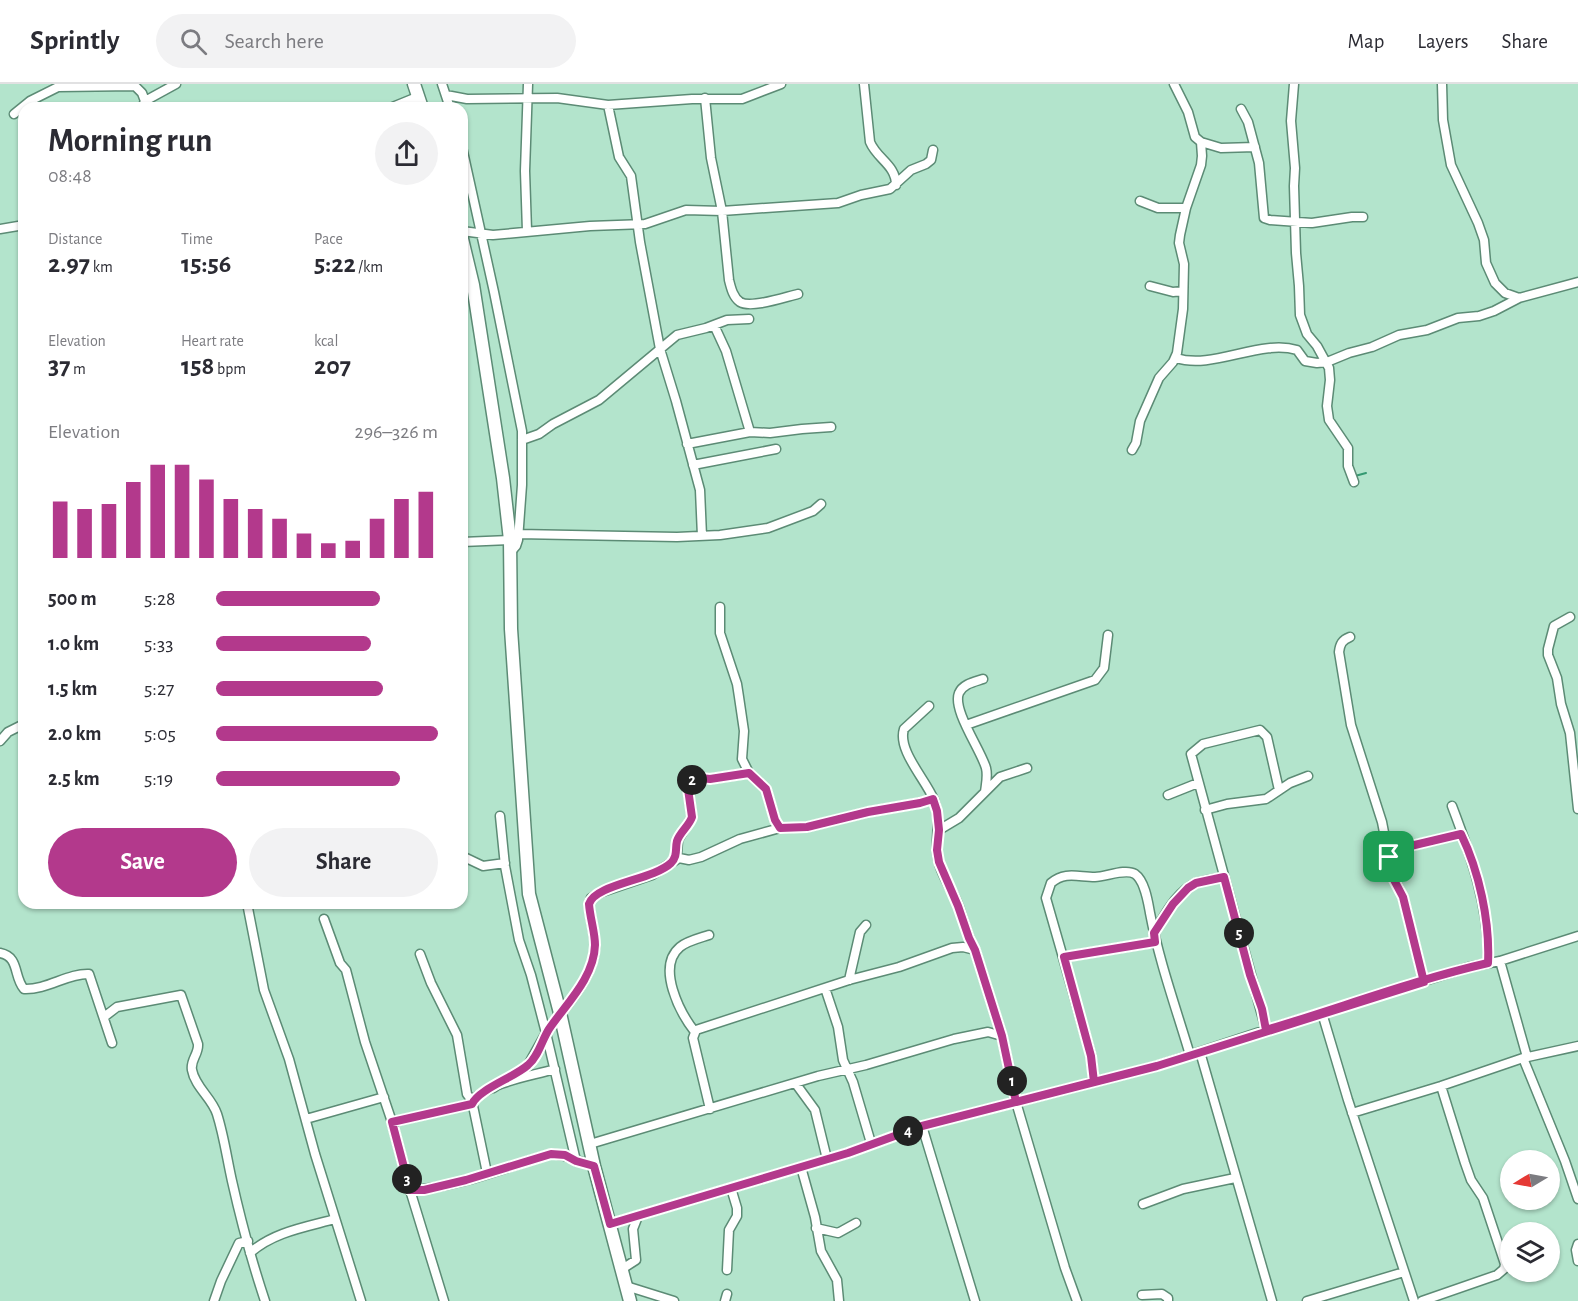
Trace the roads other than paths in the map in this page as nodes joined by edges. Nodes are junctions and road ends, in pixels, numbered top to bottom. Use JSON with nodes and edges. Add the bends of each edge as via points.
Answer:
{"nodes":[{"id":1,"x":176,"y":84,"type":"edge"},
{"id":2,"x":414,"y":84,"type":"edge"},
{"id":3,"x":442,"y":84,"type":"edge"},
{"id":4,"x":528,"y":84,"type":"edge"},
{"id":5,"x":781,"y":84,"type":"edge"},
{"id":6,"x":864,"y":84,"type":"edge"},
{"id":7,"x":1174,"y":84,"type":"edge"},
{"id":8,"x":1294,"y":84,"type":"edge"},
{"id":9,"x":1442,"y":84,"type":"edge"},
{"id":10,"x":131,"y":85,"type":"edge"},
{"id":11,"x":55,"y":86,"type":"edge"},
{"id":12,"x":446,"y":95,"type":"junction"},
{"id":13,"x":705,"y":98,"type":"junction"},
{"id":14,"x":527,"y":99,"type":"junction"},
{"id":15,"x":28,"y":102,"type":"edge"},
{"id":16,"x":142,"y":102,"type":"edge"},
{"id":17,"x":148,"y":102,"type":"edge"},
{"id":18,"x":420,"y":102,"type":"edge"},
{"id":19,"x":448,"y":102,"type":"edge"},
{"id":20,"x":608,"y":105,"type":"junction"},
{"id":21,"x":1242,"y":109,"type":"dead end"},
{"id":22,"x":18,"y":110,"type":"edge"},
{"id":23,"x":14,"y":114,"type":"dead end"},
{"id":24,"x":1201,"y":142,"type":"junction"},
{"id":25,"x":1255,"y":147,"type":"junction"},
{"id":26,"x":933,"y":150,"type":"dead end"},
{"id":27,"x":468,"y":176,"type":"edge"},
{"id":28,"x":896,"y":185,"type":"junction"},
{"id":29,"x":1140,"y":201,"type":"dead end"},
{"id":30,"x":1186,"y":208,"type":"junction"},
{"id":31,"x":722,"y":211,"type":"junction"},
{"id":32,"x":1363,"y":218,"type":"dead end"},
{"id":33,"x":1296,"y":221,"type":"junction"},
{"id":34,"x":637,"y":225,"type":"junction"},
{"id":35,"x":18,"y":226,"type":"edge"},
{"id":36,"x":0,"y":229,"type":"edge"},
{"id":37,"x":527,"y":231,"type":"junction"},
{"id":38,"x":468,"y":232,"type":"edge"},
{"id":39,"x":480,"y":234,"type":"junction"},
{"id":40,"x":468,"y":264,"type":"edge"},
{"id":41,"x":1578,"y":282,"type":"edge"},
{"id":42,"x":1150,"y":286,"type":"dead end"},
{"id":43,"x":1183,"y":291,"type":"junction"},
{"id":44,"x":798,"y":294,"type":"dead end"},
{"id":45,"x":1519,"y":298,"type":"junction"},
{"id":46,"x":749,"y":319,"type":"dead end"},
{"id":47,"x":714,"y":325,"type":"junction"},
{"id":48,"x":660,"y":349,"type":"junction"},
{"id":49,"x":1176,"y":358,"type":"junction"},
{"id":50,"x":1327,"y":362,"type":"junction"},
{"id":51,"x":831,"y":428,"type":"dead end"},
{"id":52,"x":750,"y":432,"type":"junction"},
{"id":53,"x":522,"y":440,"type":"junction"},
{"id":54,"x":687,"y":444,"type":"junction"},
{"id":55,"x":776,"y":449,"type":"dead end"},
{"id":56,"x":1132,"y":450,"type":"dead end"},
{"id":57,"x":693,"y":465,"type":"junction"},
{"id":58,"x":1353,"y":477,"type":"dead end"},
{"id":59,"x":822,"y":504,"type":"dead end"},
{"id":60,"x":702,"y":536,"type":"junction"},
{"id":61,"x":513,"y":542,"type":"junction"},
{"id":62,"x":468,"y":543,"type":"edge"},
{"id":63,"x":720,"y":607,"type":"dead end"},
{"id":64,"x":1570,"y":617,"type":"dead end"},
{"id":65,"x":1108,"y":635,"type":"dead end"},
{"id":66,"x":1350,"y":637,"type":"dead end"},
{"id":67,"x":982,"y":678,"type":"dead end"},
{"id":68,"x":929,"y":706,"type":"dead end"},
{"id":69,"x":966,"y":725,"type":"junction"},
{"id":70,"x":18,"y":727,"type":"edge"},
{"id":71,"x":0,"y":741,"type":"edge"},
{"id":72,"x":1027,"y":768,"type":"dead end"},
{"id":73,"x":749,"y":773,"type":"junction"},
{"id":74,"x":1308,"y":776,"type":"dead end"},
{"id":75,"x":1198,"y":783,"type":"junction"},
{"id":76,"x":1279,"y":790,"type":"junction"},
{"id":77,"x":986,"y":792,"type":"junction"},
{"id":78,"x":1168,"y":795,"type":"dead end"},
{"id":79,"x":933,"y":799,"type":"junction"},
{"id":80,"x":1452,"y":806,"type":"dead end"},
{"id":81,"x":1578,"y":809,"type":"edge"},
{"id":82,"x":1206,"y":810,"type":"junction"},
{"id":83,"x":500,"y":816,"type":"dead end"},
{"id":84,"x":780,"y":828,"type":"junction"},
{"id":85,"x":939,"y":830,"type":"junction"},
{"id":86,"x":1461,"y":834,"type":"junction"},
{"id":87,"x":1389,"y":857,"type":"junction"},
{"id":88,"x":468,"y":859,"type":"edge"},
{"id":89,"x":672,"y":862,"type":"junction"},
{"id":90,"x":505,"y":863,"type":"junction"},
{"id":91,"x":1224,"y":877,"type":"junction"},
{"id":92,"x":248,"y":909,"type":"edge"},
{"id":93,"x":324,"y":919,"type":"dead end"},
{"id":94,"x":866,"y":925,"type":"dead end"},
{"id":95,"x":710,"y":935,"type":"dead end"},
{"id":96,"x":1578,"y":936,"type":"edge"},
{"id":97,"x":1154,"y":938,"type":"junction"},
{"id":98,"x":975,"y":950,"type":"junction"},
{"id":99,"x":0,"y":953,"type":"edge"},
{"id":100,"x":420,"y":954,"type":"dead end"},
{"id":101,"x":1064,"y":957,"type":"junction"},
{"id":102,"x":1500,"y":960,"type":"junction"},
{"id":103,"x":1488,"y":963,"type":"junction"},
{"id":104,"x":849,"y":980,"type":"junction"},
{"id":105,"x":1424,"y":982,"type":"junction"},
{"id":106,"x":825,"y":988,"type":"junction"},
{"id":107,"x":560,"y":1013,"type":"junction"},
{"id":108,"x":1322,"y":1013,"type":"junction"},
{"id":109,"x":104,"y":1017,"type":"junction"},
{"id":110,"x":1266,"y":1030,"type":"junction"},
{"id":111,"x":695,"y":1032,"type":"junction"},
{"id":112,"x":546,"y":1033,"type":"junction"},
{"id":113,"x":1002,"y":1036,"type":"junction"},
{"id":114,"x":112,"y":1043,"type":"dead end"},
{"id":115,"x":1578,"y":1046,"type":"edge"},
{"id":116,"x":1200,"y":1052,"type":"junction"},
{"id":117,"x":1191,"y":1055,"type":"junction"},
{"id":118,"x":1525,"y":1058,"type":"junction"},
{"id":119,"x":555,"y":1069,"type":"junction"},
{"id":120,"x":848,"y":1069,"type":"junction"},
{"id":121,"x":1094,"y":1082,"type":"junction"},
{"id":122,"x":796,"y":1084,"type":"junction"},
{"id":123,"x":1441,"y":1086,"type":"junction"},
{"id":124,"x":493,"y":1088,"type":"junction"},
{"id":125,"x":384,"y":1098,"type":"junction"},
{"id":126,"x":1016,"y":1102,"type":"junction"},
{"id":127,"x":472,"y":1103,"type":"junction"},
{"id":128,"x":710,"y":1109,"type":"junction"},
{"id":129,"x":1352,"y":1113,"type":"junction"},
{"id":130,"x":306,"y":1119,"type":"junction"},
{"id":131,"x":392,"y":1122,"type":"junction"},
{"id":132,"x":922,"y":1126,"type":"junction"},
{"id":133,"x":871,"y":1143,"type":"junction"},
{"id":134,"x":591,"y":1144,"type":"junction"},
{"id":135,"x":827,"y":1159,"type":"junction"},
{"id":136,"x":576,"y":1161,"type":"junction"},
{"id":137,"x":594,"y":1166,"type":"junction"},
{"id":138,"x":801,"y":1167,"type":"junction"},
{"id":139,"x":487,"y":1173,"type":"junction"},
{"id":140,"x":1235,"y":1178,"type":"junction"},
{"id":141,"x":731,"y":1188,"type":"junction"},
{"id":142,"x":410,"y":1190,"type":"junction"},
{"id":143,"x":1578,"y":1199,"type":"edge"},
{"id":144,"x":1143,"y":1204,"type":"dead end"},
{"id":145,"x":639,"y":1216,"type":"junction"},
{"id":146,"x":335,"y":1219,"type":"junction"},
{"id":147,"x":856,"y":1223,"type":"dead end"},
{"id":148,"x":610,"y":1224,"type":"junction"},
{"id":149,"x":816,"y":1228,"type":"junction"},
{"id":150,"x":248,"y":1241,"type":"junction"},
{"id":151,"x":1578,"y":1244,"type":"edge"},
{"id":152,"x":250,"y":1253,"type":"junction"},
{"id":153,"x":1578,"y":1261,"type":"edge"},
{"id":154,"x":622,"y":1269,"type":"junction"},
{"id":155,"x":727,"y":1270,"type":"dead end"},
{"id":156,"x":1404,"y":1272,"type":"junction"},
{"id":157,"x":626,"y":1286,"type":"junction"},
{"id":158,"x":1142,"y":1295,"type":"dead end"},
{"id":159,"x":214,"y":1301,"type":"edge"},
{"id":160,"x":265,"y":1301,"type":"edge"},
{"id":161,"x":360,"y":1301,"type":"edge"},
{"id":162,"x":444,"y":1301,"type":"edge"},
{"id":163,"x":630,"y":1301,"type":"edge"},
{"id":164,"x":674,"y":1301,"type":"edge"},
{"id":165,"x":839,"y":1301,"type":"edge"},
{"id":166,"x":975,"y":1301,"type":"edge"},
{"id":167,"x":1077,"y":1301,"type":"edge"},
{"id":168,"x":1168,"y":1301,"type":"edge"},
{"id":169,"x":1272,"y":1301,"type":"edge"},
{"id":170,"x":1307,"y":1301,"type":"edge"},
{"id":171,"x":1414,"y":1301,"type":"edge"},
{"id":172,"x":1422,"y":1301,"type":"edge"}],
"edges":[{"from":1,"to":17,"type":"street"},
{"from":2,"to":18,"type":"main road"},
{"from":3,"to":12,"type":"street"},
{"from":4,"to":14,"type":"street"},
{"from":5,"to":13,"type":"street","via":[[742,99]]},
{"from":6,"to":28,"type":"street","via":[[870,142],[892,169]]},
{"from":7,"to":24,"type":"street","via":[[1195,137]]},
{"from":8,"to":33,"type":"street"},
{"from":9,"to":45,"type":"street","via":[[1451,165],[1485,240],[1486,263],[1505,293]]},
{"from":10,"to":11,"type":"street"},
{"from":10,"to":16,"type":"street","via":[[137,87]]},
{"from":11,"to":15,"type":"street"},
{"from":12,"to":14,"type":"street"},
{"from":12,"to":19,"type":"street"},
{"from":13,"to":20,"type":"street"},
{"from":13,"to":31,"type":"street"},
{"from":14,"to":20,"type":"street","via":[[557,98]]},
{"from":14,"to":37,"type":"street"},
{"from":20,"to":34,"type":"street","via":[[619,157],[631,176]]},
{"from":21,"to":25,"type":"street"},
{"from":22,"to":23,"type":"street"},
{"from":24,"to":25,"type":"street","via":[[1221,148]]},
{"from":24,"to":30,"type":"street","via":[[1201,165]]},
{"from":25,"to":33,"type":"street","via":[[1264,218]]},
{"from":26,"to":28,"type":"street","via":[[931,160],[911,170]]},
{"from":27,"to":39,"type":"street"},
{"from":28,"to":31,"type":"street","via":[[838,202]]},
{"from":29,"to":30,"type":"street","via":[[1158,208]]},
{"from":30,"to":43,"type":"street","via":[[1179,243],[1184,264]]},
{"from":31,"to":34,"type":"street","via":[[686,210]]},
{"from":31,"to":44,"type":"street","via":[[729,280],[736,298],[746,304],[757,304]]},
{"from":32,"to":33,"type":"street"},
{"from":33,"to":50,"type":"street","via":[[1300,315],[1307,334]]},
{"from":34,"to":37,"type":"street"},
{"from":34,"to":48,"type":"street"},
{"from":35,"to":36,"type":"street"},
{"from":37,"to":39,"type":"street"},
{"from":38,"to":39,"type":"street"},
{"from":39,"to":53,"type":"street","via":[[514,385]]},
{"from":40,"to":61,"type":"main road"},
{"from":41,"to":45,"type":"street"},
{"from":42,"to":43,"type":"street"},
{"from":43,"to":49,"type":"street","via":[[1183,322]]},
{"from":45,"to":50,"type":"street","via":[[1494,311],[1399,335]]},
{"from":46,"to":47,"type":"street"},
{"from":47,"to":48,"type":"street","via":[[677,335]]},
{"from":47,"to":52,"type":"street","via":[[726,351]]},
{"from":48,"to":53,"type":"street","via":[[600,400]]},
{"from":48,"to":54,"type":"street"},
{"from":49,"to":50,"type":"street","via":[[1209,359],[1289,348],[1297,350],[1305,361]]},
{"from":49,"to":56,"type":"street","via":[[1159,378]]},
{"from":50,"to":58,"type":"street","via":[[1329,420],[1348,448],[1348,466]]},
{"from":51,"to":52,"type":"street"},
{"from":52,"to":54,"type":"street"},
{"from":53,"to":61,"type":"street","via":[[522,485]]},
{"from":54,"to":57,"type":"street"},
{"from":55,"to":57,"type":"street"},
{"from":57,"to":60,"type":"street","via":[[700,490]]},
{"from":59,"to":60,"type":"street","via":[[768,528]]},
{"from":60,"to":61,"type":"street"},
{"from":61,"to":62,"type":"street"},
{"from":61,"to":107,"type":"main road","via":[[511,629],[529,894]]},
{"from":63,"to":73,"type":"street","via":[[720,633],[737,684],[744,731],[742,759]]},
{"from":64,"to":81,"type":"street","via":[[1554,626],[1548,649],[1570,733]]},
{"from":65,"to":69,"type":"street","via":[[1104,668],[1095,680]]},
{"from":66,"to":87,"type":"street","via":[[1340,644],[1339,652],[1348,709]]},
{"from":67,"to":69,"type":"street","via":[[965,686],[958,695]]},
{"from":68,"to":79,"type":"street","via":[[904,729],[902,740]]},
{"from":69,"to":77,"type":"street","via":[[987,771]]},
{"from":70,"to":71,"type":"street"},
{"from":72,"to":77,"type":"street","via":[[1000,777]]},
{"from":73,"to":84,"type":"street","via":[[766,789]]},
{"from":73,"to":89,"type":"street","via":[[691,781],[688,789],[692,817],[678,840]]},
{"from":74,"to":76,"type":"street"},
{"from":75,"to":76,"type":"street","via":[[1191,759],[1196,748],[1260,730],[1267,737]]},
{"from":75,"to":78,"type":"street"},
{"from":75,"to":82,"type":"street"},
{"from":76,"to":82,"type":"street","via":[[1258,801],[1234,802]]},
{"from":77,"to":85,"type":"street"},
{"from":79,"to":84,"type":"street","via":[[807,827]]},
{"from":79,"to":85,"type":"street"},
{"from":80,"to":86,"type":"street"},
{"from":82,"to":91,"type":"street"},
{"from":83,"to":90,"type":"street"},
{"from":84,"to":89,"type":"street","via":[[689,860],[679,858]]},
{"from":85,"to":98,"type":"street","via":[[939,862]]},
{"from":86,"to":87,"type":"street","via":[[1402,848]]},
{"from":86,"to":103,"type":"street","via":[[1473,862],[1489,937]]},
{"from":87,"to":105,"type":"street"},
{"from":88,"to":90,"type":"street","via":[[483,866]]},
{"from":89,"to":107,"type":"street","via":[[652,875],[591,898],[594,951],[582,985]]},
{"from":90,"to":112,"type":"street","via":[[520,947]]},
{"from":91,"to":97,"type":"street","via":[[1188,888],[1173,904]]},
{"from":91,"to":110,"type":"street"},
{"from":92,"to":130,"type":"street","via":[[264,990]]},
{"from":93,"to":125,"type":"street","via":[[346,970],[364,1042]]},
{"from":94,"to":104,"type":"street","via":[[860,932]]},
{"from":95,"to":111,"type":"street","via":[[681,946],[670,969],[673,991]]},
{"from":96,"to":102,"type":"street"},
{"from":97,"to":101,"type":"street"},
{"from":97,"to":101,"type":"street","via":[[1143,887],[1134,873],[1062,876],[1050,883],[1046,898]]},
{"from":97,"to":117,"type":"street"},
{"from":98,"to":104,"type":"street","via":[[952,948]]},
{"from":98,"to":113,"type":"street"},
{"from":99,"to":109,"type":"street","via":[[12,959],[24,989],[89,974]]},
{"from":100,"to":127,"type":"street","via":[[457,1035]]},
{"from":101,"to":121,"type":"street","via":[[1091,1056]]},
{"from":102,"to":103,"type":"street"},
{"from":102,"to":118,"type":"street"},
{"from":103,"to":105,"type":"street"},
{"from":104,"to":106,"type":"street"},
{"from":105,"to":108,"type":"street"},
{"from":106,"to":111,"type":"street"},
{"from":106,"to":120,"type":"street"},
{"from":107,"to":112,"type":"street"},
{"from":107,"to":134,"type":"main road"},
{"from":108,"to":110,"type":"street"},
{"from":108,"to":129,"type":"street"},
{"from":109,"to":114,"type":"street"},
{"from":109,"to":150,"type":"street","via":[[117,1007],[181,995],[199,1049],[192,1072],[216,1111]]},
{"from":110,"to":116,"type":"street"},
{"from":111,"to":128,"type":"street","via":[[693,1038]]},
{"from":112,"to":119,"type":"street"},
{"from":112,"to":124,"type":"street","via":[[527,1067]]},
{"from":113,"to":120,"type":"street","via":[[988,1032],[954,1039]]},
{"from":113,"to":126,"type":"street"},
{"from":115,"to":118,"type":"street"},
{"from":116,"to":117,"type":"street"},
{"from":116,"to":140,"type":"street"},
{"from":117,"to":121,"type":"street"},
{"from":118,"to":123,"type":"street"},
{"from":118,"to":143,"type":"street"},
{"from":119,"to":124,"type":"street"},
{"from":119,"to":136,"type":"street"},
{"from":120,"to":122,"type":"street"},
{"from":120,"to":133,"type":"street"},
{"from":121,"to":126,"type":"street"},
{"from":122,"to":128,"type":"street"},
{"from":122,"to":135,"type":"street","via":[[815,1110]]},
{"from":123,"to":129,"type":"street"},
{"from":123,"to":172,"type":"street","via":[[1471,1180],[1483,1198],[1505,1264],[1497,1275]]},
{"from":124,"to":127,"type":"street"},
{"from":125,"to":130,"type":"street"},
{"from":125,"to":131,"type":"street"},
{"from":126,"to":132,"type":"street"},
{"from":126,"to":167,"type":"street"},
{"from":127,"to":131,"type":"street"},
{"from":127,"to":139,"type":"street"},
{"from":128,"to":134,"type":"street"},
{"from":129,"to":156,"type":"street"},
{"from":130,"to":146,"type":"street"},
{"from":131,"to":142,"type":"street"},
{"from":132,"to":133,"type":"street"},
{"from":132,"to":166,"type":"street"},
{"from":133,"to":135,"type":"street"},
{"from":134,"to":137,"type":"main road"},
{"from":135,"to":138,"type":"street"},
{"from":136,"to":137,"type":"street"},
{"from":136,"to":139,"type":"street","via":[[551,1154]]},
{"from":137,"to":148,"type":"main road"},
{"from":138,"to":141,"type":"street"},
{"from":138,"to":149,"type":"street"},
{"from":139,"to":142,"type":"street","via":[[424,1190]]},
{"from":140,"to":144,"type":"street","via":[[1183,1189]]},
{"from":140,"to":169,"type":"street"},
{"from":141,"to":145,"type":"street"},
{"from":141,"to":155,"type":"street","via":[[737,1216],[729,1230]]},
{"from":142,"to":162,"type":"street"},
{"from":145,"to":148,"type":"street"},
{"from":145,"to":154,"type":"street","via":[[633,1228],[637,1256]]},
{"from":146,"to":152,"type":"street","via":[[270,1239]]},
{"from":146,"to":161,"type":"street"},
{"from":147,"to":149,"type":"street","via":[[838,1233]]},
{"from":148,"to":154,"type":"main road"},
{"from":149,"to":165,"type":"street","via":[[821,1251],[837,1280]]},
{"from":150,"to":152,"type":"street"},
{"from":150,"to":159,"type":"street","via":[[239,1243]]},
{"from":151,"to":153,"type":"street"},
{"from":152,"to":160,"type":"street"},
{"from":154,"to":157,"type":"main road"},
{"from":156,"to":170,"type":"street"},
{"from":156,"to":171,"type":"street"},
{"from":157,"to":163,"type":"main road"},
{"from":157,"to":164,"type":"street"},
{"from":158,"to":168,"type":"street","via":[[1162,1294]]}]}
